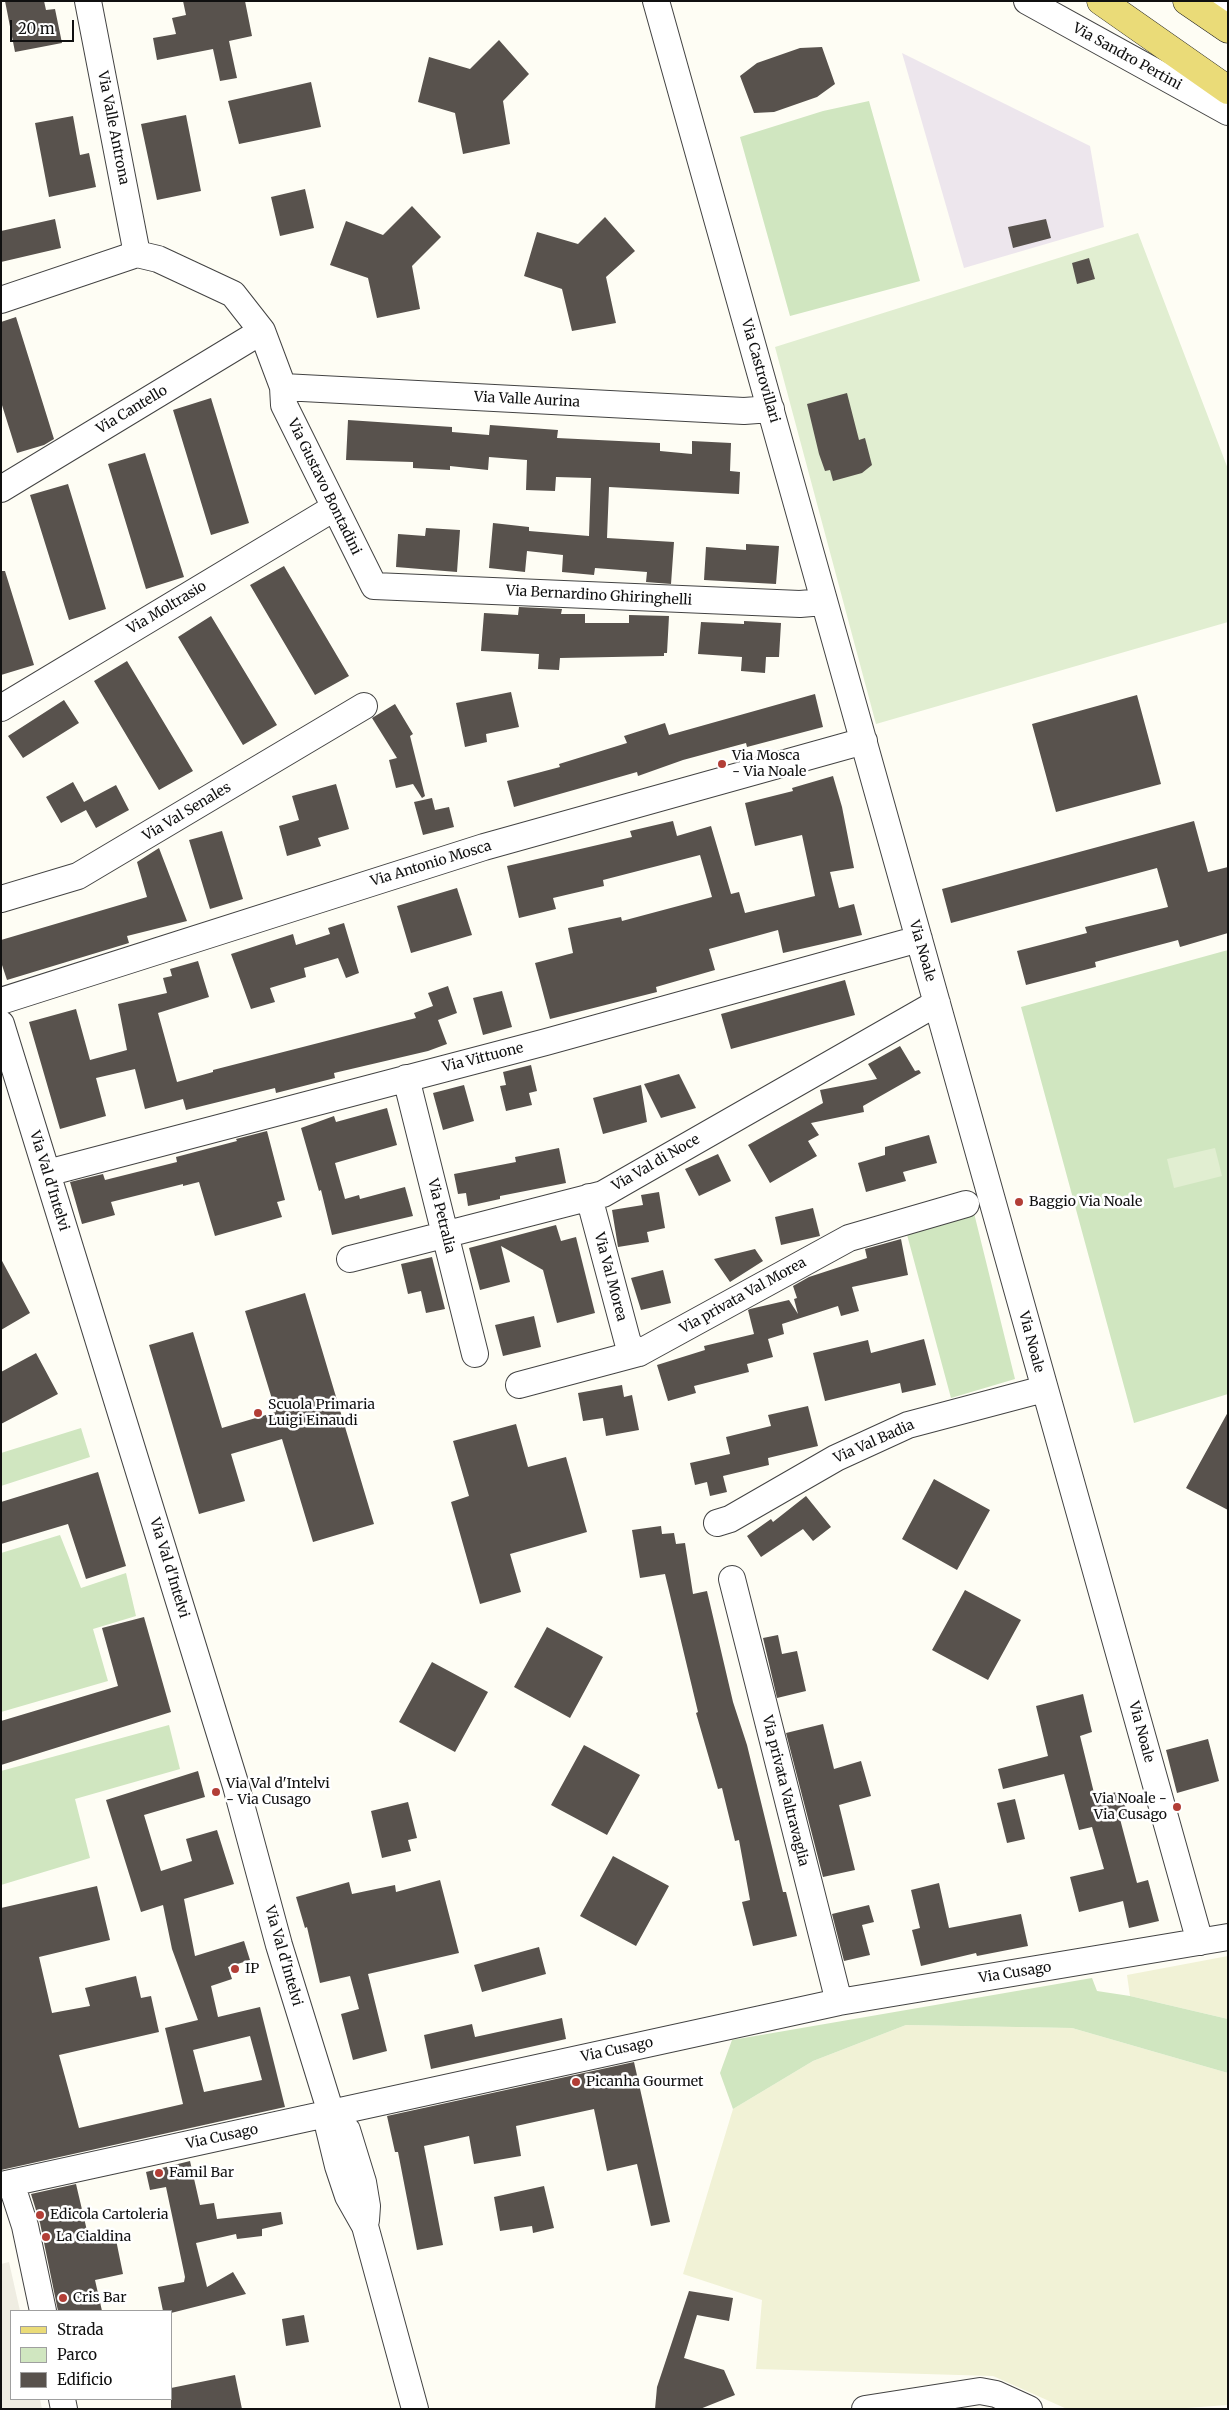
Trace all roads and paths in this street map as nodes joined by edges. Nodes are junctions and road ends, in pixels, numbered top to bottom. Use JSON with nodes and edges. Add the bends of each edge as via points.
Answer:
{"nodes":[{"id":1,"x":88,"y":1,"type":"edge"},
{"id":2,"x":656,"y":1,"type":"edge"},
{"id":3,"x":1027,"y":1,"type":"edge"},
{"id":4,"x":1101,"y":1,"type":"edge"},
{"id":5,"x":1187,"y":1,"type":"edge"},
{"id":6,"x":1215,"y":1,"type":"edge"},
{"id":7,"x":1228,"y":12,"type":"edge"},
{"id":8,"x":1228,"y":29,"type":"edge"},
{"id":9,"x":1228,"y":90,"type":"edge"},
{"id":10,"x":1228,"y":112,"type":"edge"},
{"id":11,"x":137,"y":254,"type":"junction"},
{"id":12,"x":1,"y":300,"type":"edge"},
{"id":13,"x":262,"y":331,"type":"junction"},
{"id":14,"x":283,"y":387,"type":"junction"},
{"id":15,"x":771,"y":409,"type":"junction"},
{"id":16,"x":1,"y":489,"type":"edge"},
{"id":17,"x":334,"y":508,"type":"junction"},
{"id":18,"x":374,"y":586,"type":"joint"},
{"id":19,"x":824,"y":602,"type":"junction"},
{"id":20,"x":364,"y":706,"type":"dead end"},
{"id":21,"x":1,"y":708,"type":"edge"},
{"id":22,"x":864,"y":740,"type":"junction"},
{"id":23,"x":1,"y":899,"type":"edge"},
{"id":24,"x":919,"y":939,"type":"junction"},
{"id":25,"x":1,"y":1001,"type":"edge"},
{"id":26,"x":937,"y":1003,"type":"junction"},
{"id":27,"x":1,"y":1024,"type":"edge"},
{"id":28,"x":406,"y":1078,"type":"junction"},
{"id":29,"x":46,"y":1173,"type":"junction"},
{"id":30,"x":589,"y":1197,"type":"junction"},
{"id":31,"x":966,"y":1204,"type":"dead end"},
{"id":32,"x":447,"y":1236,"type":"junction"},
{"id":33,"x":350,"y":1259,"type":"dead end"},
{"id":34,"x":639,"y":1353,"type":"junction"},
{"id":35,"x":475,"y":1354,"type":"dead end"},
{"id":36,"x":519,"y":1386,"type":"dead end"},
{"id":37,"x":1044,"y":1388,"type":"junction"},
{"id":38,"x":716,"y":1523,"type":"dead end"},
{"id":39,"x":732,"y":1579,"type":"dead end"},
{"id":40,"x":1228,"y":1937,"type":"edge"},
{"id":41,"x":1200,"y":1942,"type":"junction"},
{"id":42,"x":839,"y":2002,"type":"junction"},
{"id":43,"x":331,"y":2113,"type":"junction"},
{"id":44,"x":6,"y":2184,"type":"edge"},
{"id":45,"x":43,"y":2310,"type":"edge"},
{"id":46,"x":415,"y":2409,"type":"edge"},
{"id":47,"x":864,"y":2409,"type":"edge"},
{"id":48,"x":1029,"y":2409,"type":"edge"}],
"edges":[{"from":1,"to":11,"type":"street","name":"Via Valle Antrona"},
{"from":2,"to":15,"type":"street","name":"Via Castrovillari"},
{"from":3,"to":10,"type":"street","name":"Via Sandro Pertini"},
{"from":4,"to":9,"type":"main road","name":"Via Sandro Pertini"},
{"from":5,"to":8,"type":"main road"},
{"from":6,"to":7,"type":"street"},
{"from":11,"to":12,"type":"street"},
{"from":11,"to":13,"type":"street","via":[[158,259],[233,294]]},
{"from":13,"to":14,"type":"street"},
{"from":13,"to":16,"type":"street","name":"Via Cantello"},
{"from":14,"to":15,"type":"street","name":"Via Valle Aurina","via":[[744,411]]},
{"from":14,"to":17,"type":"street","name":"Via Gustavo Bontadini","via":[[284,405]]},
{"from":15,"to":19,"type":"street","name":"Via Castrovillari"},
{"from":17,"to":18,"type":"street","name":"Via Gustavo Bontadini"},
{"from":17,"to":21,"type":"street","name":"Via Moltrasio"},
{"from":18,"to":19,"type":"street","name":"Via Bernardino Ghiringhelli","via":[[800,604]]},
{"from":19,"to":22,"type":"street","name":"Via Castrovillari"},
{"from":20,"to":23,"type":"street","name":"Via Val Senales","via":[[78,876]]},
{"from":22,"to":24,"type":"street","name":"Via Noale"},
{"from":22,"to":25,"type":"street","name":"Via Antonio Mosca","via":[[484,847]]},
{"from":24,"to":26,"type":"street","name":"Via Noale"},
{"from":24,"to":28,"type":"street","name":"Via Vittuone"},
{"from":26,"to":30,"type":"street","name":"Via Val di Noce","via":[[602,1194]]},
{"from":26,"to":37,"type":"street","name":"Via Noale"},
{"from":27,"to":29,"type":"street","name":"Via Val d'Intelvi"},
{"from":28,"to":29,"type":"street","name":"Via Vittuone"},
{"from":28,"to":32,"type":"street","name":"Via Petralia"},
{"from":29,"to":43,"type":"street","name":"Via Val d'Intelvi","via":[[236,1786]]},
{"from":30,"to":32,"type":"street","name":"Via Val di Noce"},
{"from":30,"to":34,"type":"street","name":"Via Val Morea","via":[[628,1343]]},
{"from":31,"to":34,"type":"street","name":"Via privata Val Morea","via":[[849,1238]]},
{"from":32,"to":33,"type":"street","name":"Via Val di Noce"},
{"from":32,"to":35,"type":"street","name":"Via Petralia"},
{"from":34,"to":36,"type":"street","name":"Via privata Val Morea"},
{"from":37,"to":38,"type":"street","name":"Via Val Badia","via":[[908,1424],[836,1458],[730,1519]]},
{"from":37,"to":41,"type":"street","name":"Via Noale"},
{"from":39,"to":42,"type":"street","name":"Via privata Valtravaglia"},
{"from":40,"to":41,"type":"street","name":"Via Cusago"},
{"from":41,"to":42,"type":"street","name":"Via Cusago"},
{"from":42,"to":43,"type":"street","name":"Via Cusago"},
{"from":43,"to":44,"type":"street","name":"Via Cusago"},
{"from":43,"to":46,"type":"street","name":"Via Val d'Intelvi","via":[[329,2129],[340,2171],[348,2196],[365,2226]]},
{"from":44,"to":45,"type":"street","via":[[25,2226]]},
{"from":47,"to":48,"type":"street","via":[[980,2391],[996,2394]]}]}
